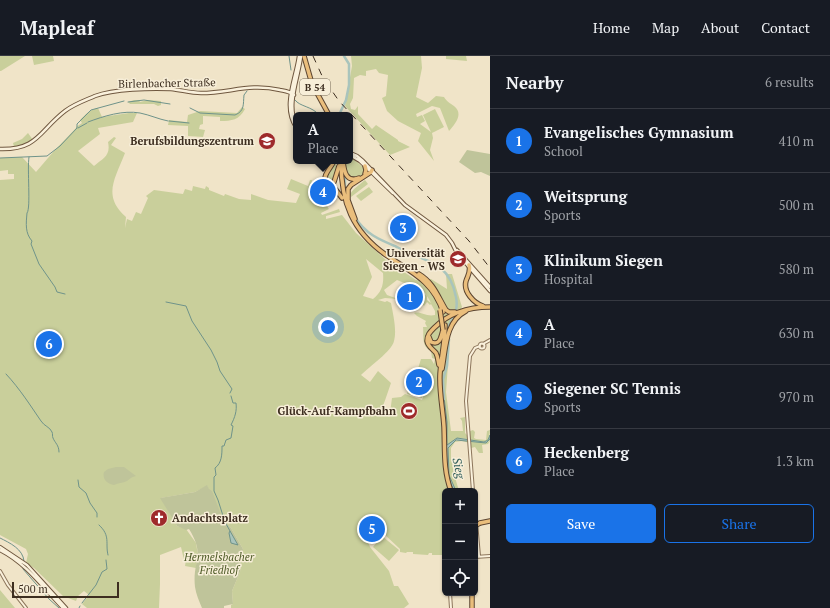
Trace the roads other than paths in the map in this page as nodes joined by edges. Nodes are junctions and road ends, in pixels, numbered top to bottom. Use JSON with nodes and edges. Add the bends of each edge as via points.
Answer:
{"nodes":[{"id":1,"x":303,"y":56,"type":"edge"},
{"id":2,"x":293,"y":87,"type":"junction"},
{"id":3,"x":280,"y":90,"type":"junction"},
{"id":4,"x":287,"y":91,"type":"junction"},
{"id":5,"x":292,"y":94,"type":"junction"},
{"id":6,"x":328,"y":112,"type":"edge"},
{"id":7,"x":293,"y":115,"type":"edge"},
{"id":8,"x":293,"y":122,"type":"edge"},
{"id":9,"x":0,"y":149,"type":"edge"},
{"id":10,"x":353,"y":155,"type":"edge"},
{"id":11,"x":353,"y":156,"type":"edge"},
{"id":12,"x":331,"y":164,"type":"edge"},
{"id":13,"x":331,"y":164,"type":"edge"},
{"id":14,"x":341,"y":164,"type":"edge"},
{"id":15,"x":342,"y":164,"type":"edge"},
{"id":16,"x":339,"y":166,"type":"joint"},
{"id":17,"x":365,"y":166,"type":"junction"},
{"id":18,"x":370,"y":171,"type":"junction"},
{"id":19,"x":365,"y":174,"type":"junction"},
{"id":20,"x":342,"y":198,"type":"junction"},
{"id":21,"x":363,"y":234,"type":"junction"},
{"id":22,"x":456,"y":249,"type":"junction"},
{"id":23,"x":469,"y":266,"type":"joint"},
{"id":24,"x":410,"y":270,"type":"junction"},
{"id":25,"x":471,"y":272,"type":"junction"},
{"id":26,"x":490,"y":287,"type":"edge"},
{"id":27,"x":490,"y":291,"type":"edge"},
{"id":28,"x":472,"y":299,"type":"junction"},
{"id":29,"x":484,"y":307,"type":"junction"},
{"id":30,"x":490,"y":307,"type":"edge"},
{"id":31,"x":468,"y":309,"type":"junction"},
{"id":32,"x":441,"y":310,"type":"junction"},
{"id":33,"x":460,"y":311,"type":"junction"},
{"id":34,"x":443,"y":330,"type":"junction"},
{"id":35,"x":431,"y":331,"type":"junction"},
{"id":36,"x":486,"y":343,"type":"edge"},
{"id":37,"x":439,"y":365,"type":"junction"},
{"id":38,"x":440,"y":382,"type":"junction"},
{"id":39,"x":449,"y":488,"type":"edge"},
{"id":40,"x":449,"y":488,"type":"edge"},
{"id":41,"x":473,"y":488,"type":"edge"},
{"id":42,"x":490,"y":521,"type":"edge"},
{"id":43,"x":478,"y":523,"type":"edge"},
{"id":44,"x":476,"y":524,"type":"edge"},
{"id":45,"x":0,"y":548,"type":"edge"},
{"id":46,"x":479,"y":556,"type":"joint"},
{"id":47,"x":490,"y":556,"type":"edge"},
{"id":48,"x":0,"y":571,"type":"edge"},
{"id":49,"x":450,"y":596,"type":"edge"},
{"id":50,"x":473,"y":596,"type":"edge"},
{"id":51,"x":26,"y":608,"type":"edge"},
{"id":52,"x":64,"y":608,"type":"edge"},
{"id":53,"x":451,"y":608,"type":"edge"},
{"id":54,"x":473,"y":608,"type":"edge"}],
"edges":[{"from":1,"to":2,"type":"main road"},
{"from":1,"to":5,"type":"main road"},
{"from":1,"to":6,"type":"highway","number":"B 54","via":[[312,84]]},
{"from":2,"to":4,"type":"main road"},
{"from":2,"to":5,"type":"main road"},
{"from":3,"to":4,"type":"main road","name":"Birlenbacher Straße"},
{"from":3,"to":5,"type":"main road","name":"Birlenbacher Straße"},
{"from":3,"to":9,"type":"main road","name":"Birlenbacher Straße","via":[[253,86],[206,92],[168,89],[105,93],[66,110],[26,146]]},
{"from":4,"to":5,"type":"main road","name":"Birlenbacher Straße"},
{"from":5,"to":7,"type":"main road"},
{"from":5,"to":8,"type":"main road","via":[[290,112]]},
{"from":10,"to":18,"type":"main road","via":[[359,157]]},
{"from":11,"to":17,"type":"main road"},
{"from":12,"to":16,"type":"highway","via":[[324,180],[328,184],[334,182]]},
{"from":13,"to":20,"type":"highway","via":[[322,180],[338,191]]},
{"from":14,"to":21,"type":"highway","via":[[341,184],[345,202]]},
{"from":15,"to":19,"type":"highway","via":[[345,175],[351,179]]},
{"from":16,"to":20,"type":"highway"},
{"from":17,"to":18,"type":"main road"},
{"from":17,"to":19,"type":"highway"},
{"from":18,"to":19,"type":"highway"},
{"from":18,"to":21,"type":"highway","via":[[352,184],[347,191],[348,200]]},
{"from":18,"to":22,"type":"main road","via":[[408,208],[446,235]]},
{"from":20,"to":32,"type":"highway","via":[[352,221],[366,239],[385,257],[425,284]]},
{"from":21,"to":24,"type":"highway","via":[[386,255]]},
{"from":22,"to":23,"type":"main road"},
{"from":22,"to":25,"type":"main road"},
{"from":23,"to":25,"type":"highway"},
{"from":24,"to":32,"type":"highway","via":[[429,286],[438,299]]},
{"from":24,"to":33,"type":"highway","via":[[422,276],[434,288],[447,311]]},
{"from":25,"to":26,"type":"main road"},
{"from":25,"to":27,"type":"main road"},
{"from":25,"to":28,"type":"highway","via":[[466,287]]},
{"from":28,"to":29,"type":"highway"},
{"from":28,"to":31,"type":"highway","via":[[473,304]]},
{"from":29,"to":30,"type":"highway"},
{"from":29,"to":31,"type":"highway"},
{"from":30,"to":31,"type":"highway"},
{"from":31,"to":33,"type":"highway"},
{"from":31,"to":35,"type":"highway","via":[[446,319]]},
{"from":31,"to":38,"type":"highway","via":[[457,317],[450,327]]},
{"from":32,"to":34,"type":"highway","bridge":true},
{"from":32,"to":38,"type":"highway","bridge":true,"via":[[445,330]]},
{"from":33,"to":35,"type":"highway"},
{"from":34,"to":35,"type":"highway","via":[[440,340],[436,343],[430,340]]},
{"from":34,"to":37,"type":"highway"},
{"from":35,"to":37,"type":"highway","via":[[427,342],[436,354]]},
{"from":36,"to":41,"type":"street","via":[[473,350],[469,361],[466,397]]},
{"from":37,"to":40,"type":"highway","via":[[443,465]]},
{"from":38,"to":39,"type":"highway","via":[[445,465]]},
{"from":42,"to":43,"type":"highway","bridge":true},
{"from":44,"to":46,"type":"street"},
{"from":45,"to":52,"type":"main road","via":[[23,564]]},
{"from":46,"to":47,"type":"street"},
{"from":48,"to":51,"type":"street"},
{"from":49,"to":53,"type":"street"},
{"from":50,"to":54,"type":"highway"}]}
